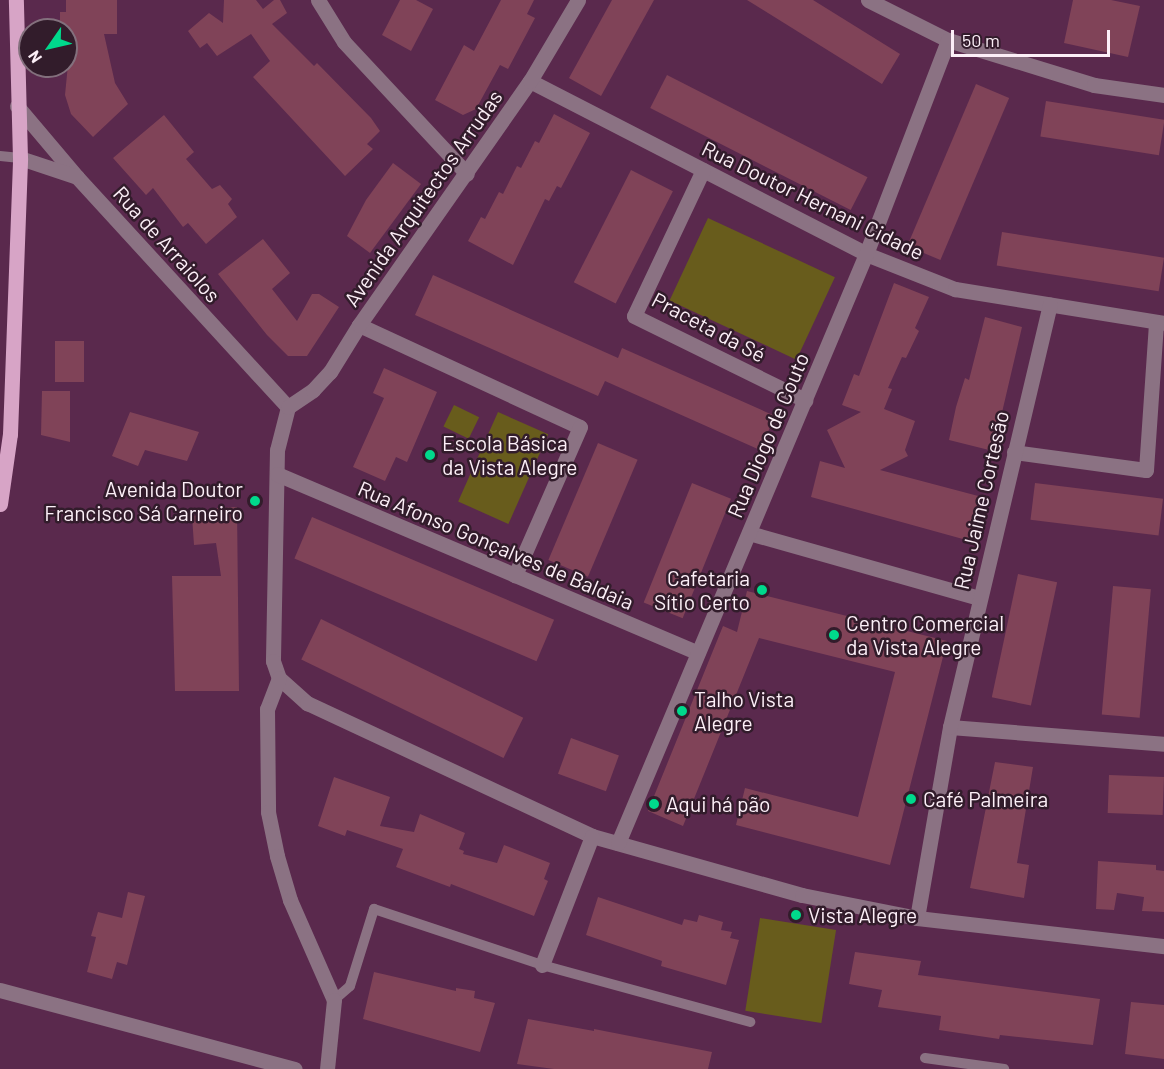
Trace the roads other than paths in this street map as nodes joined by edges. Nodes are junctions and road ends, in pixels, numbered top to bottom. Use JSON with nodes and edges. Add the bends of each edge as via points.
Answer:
{"nodes":[{"id":1,"x":16,"y":0,"type":"edge"},
{"id":2,"x":318,"y":0,"type":"edge"},
{"id":3,"x":578,"y":0,"type":"edge"},
{"id":4,"x":868,"y":0,"type":"edge"},
{"id":5,"x":948,"y":40,"type":"junction"},
{"id":6,"x":530,"y":81,"type":"junction"},
{"id":7,"x":1164,"y":95,"type":"edge"},
{"id":8,"x":17,"y":106,"type":"junction"},
{"id":9,"x":0,"y":156,"type":"edge"},
{"id":10,"x":20,"y":158,"type":"junction"},
{"id":11,"x":703,"y":170,"type":"junction"},
{"id":12,"x":468,"y":174,"type":"junction"},
{"id":13,"x":77,"y":177,"type":"junction"},
{"id":14,"x":867,"y":254,"type":"junction"},
{"id":15,"x":1050,"y":305,"type":"junction"},
{"id":16,"x":1160,"y":322,"type":"edge"},
{"id":17,"x":359,"y":325,"type":"junction"},
{"id":18,"x":805,"y":400,"type":"junction"},
{"id":19,"x":288,"y":407,"type":"junction"},
{"id":20,"x":1014,"y":452,"type":"junction"},
{"id":21,"x":277,"y":474,"type":"junction"},
{"id":22,"x":0,"y":504,"type":"edge"},
{"id":23,"x":749,"y":533,"type":"junction"},
{"id":24,"x":515,"y":575,"type":"junction"},
{"id":25,"x":979,"y":598,"type":"junction"},
{"id":26,"x":698,"y":653,"type":"junction"},
{"id":27,"x":279,"y":678,"type":"junction"},
{"id":28,"x":950,"y":727,"type":"junction"},
{"id":29,"x":1164,"y":744,"type":"edge"},
{"id":30,"x":592,"y":836,"type":"junction"},
{"id":31,"x":618,"y":843,"type":"junction"},
{"id":32,"x":917,"y":918,"type":"junction"},
{"id":33,"x":1164,"y":946,"type":"edge"},
{"id":34,"x":542,"y":965,"type":"junction"},
{"id":35,"x":0,"y":990,"type":"edge"},
{"id":36,"x":0,"y":996,"type":"edge"},
{"id":37,"x":334,"y":1000,"type":"junction"},
{"id":38,"x":35,"y":1001,"type":"junction"},
{"id":39,"x":750,"y":1022,"type":"dead end"},
{"id":40,"x":925,"y":1058,"type":"dead end"},
{"id":41,"x":296,"y":1069,"type":"edge"},
{"id":42,"x":327,"y":1069,"type":"edge"},
{"id":43,"x":1004,"y":1069,"type":"edge"}],
"edges":[{"from":1,"to":8,"type":"main road"},
{"from":2,"to":12,"type":"street","via":[[344,42]]},
{"from":3,"to":6,"type":"street","name":"Avenida Arquitectos Arrudas"},
{"from":4,"to":5,"type":"street"},
{"from":5,"to":7,"type":"street","via":[[1094,85]]},
{"from":5,"to":14,"type":"street","name":"Rua Diogo de Couto"},
{"from":6,"to":11,"type":"street","name":"Rua Doutor Hernani Cidade"},
{"from":6,"to":12,"type":"street","name":"Avenida Arquitectos Arrudas"},
{"from":8,"to":10,"type":"main road"},
{"from":8,"to":13,"type":"street","name":"Rua de Arraiolos"},
{"from":9,"to":10,"type":"lane"},
{"from":10,"to":13,"type":"street"},
{"from":10,"to":22,"type":"main road","via":[[10,434]]},
{"from":11,"to":14,"type":"street","name":"Rua Doutor Hernani Cidade"},
{"from":11,"to":18,"type":"street","name":"Praceta da Sé","via":[[634,316]]},
{"from":12,"to":17,"type":"street","name":"Avenida Arquitectos Arrudas"},
{"from":13,"to":19,"type":"street","name":"Rua de Arraiolos"},
{"from":14,"to":15,"type":"street","name":"Rua Doutor Hernani Cidade","via":[[955,290]]},
{"from":14,"to":18,"type":"street","name":"Rua Diogo de Couto"},
{"from":15,"to":16,"type":"street","name":"Rua Doutor Hernani Cidade"},
{"from":15,"to":20,"type":"street","name":"Rua Jaime Cortesão"},
{"from":16,"to":20,"type":"street","via":[[1146,470]]},
{"from":17,"to":19,"type":"street","name":"Avenida Arquitectos Arrudas","via":[[322,382]]},
{"from":17,"to":24,"type":"street","via":[[580,427]]},
{"from":18,"to":23,"type":"street","name":"Rua Diogo de Couto"},
{"from":19,"to":21,"type":"street","via":[[279,437]]},
{"from":20,"to":25,"type":"street","name":"Rua Jaime Cortesão"},
{"from":21,"to":24,"type":"street","name":"Rua Afonso Gonçalves de Baldaia"},
{"from":21,"to":27,"type":"street","via":[[272,639]]},
{"from":23,"to":25,"type":"street"},
{"from":23,"to":26,"type":"street","name":"Rua Diogo de Couto"},
{"from":24,"to":26,"type":"street","name":"Rua Afonso Gonçalves de Baldaia"},
{"from":25,"to":28,"type":"street","name":"Rua Jaime Cortesão"},
{"from":26,"to":31,"type":"street","name":"Rua Diogo de Couto"},
{"from":27,"to":30,"type":"street","via":[[307,703]]},
{"from":27,"to":37,"type":"street","via":[[267,710],[268,812],[290,900]]},
{"from":28,"to":29,"type":"street"},
{"from":28,"to":32,"type":"street","name":"Rua Jaime Cortesão"},
{"from":30,"to":31,"type":"street"},
{"from":30,"to":34,"type":"street"},
{"from":31,"to":32,"type":"street","via":[[802,895]]},
{"from":32,"to":33,"type":"street"},
{"from":34,"to":37,"type":"lane","via":[[374,909],[350,986]]},
{"from":34,"to":39,"type":"lane"},
{"from":35,"to":38,"type":"street"},
{"from":36,"to":38,"type":"street"},
{"from":37,"to":42,"type":"street"},
{"from":38,"to":41,"type":"street"},
{"from":40,"to":43,"type":"lane"}]}
